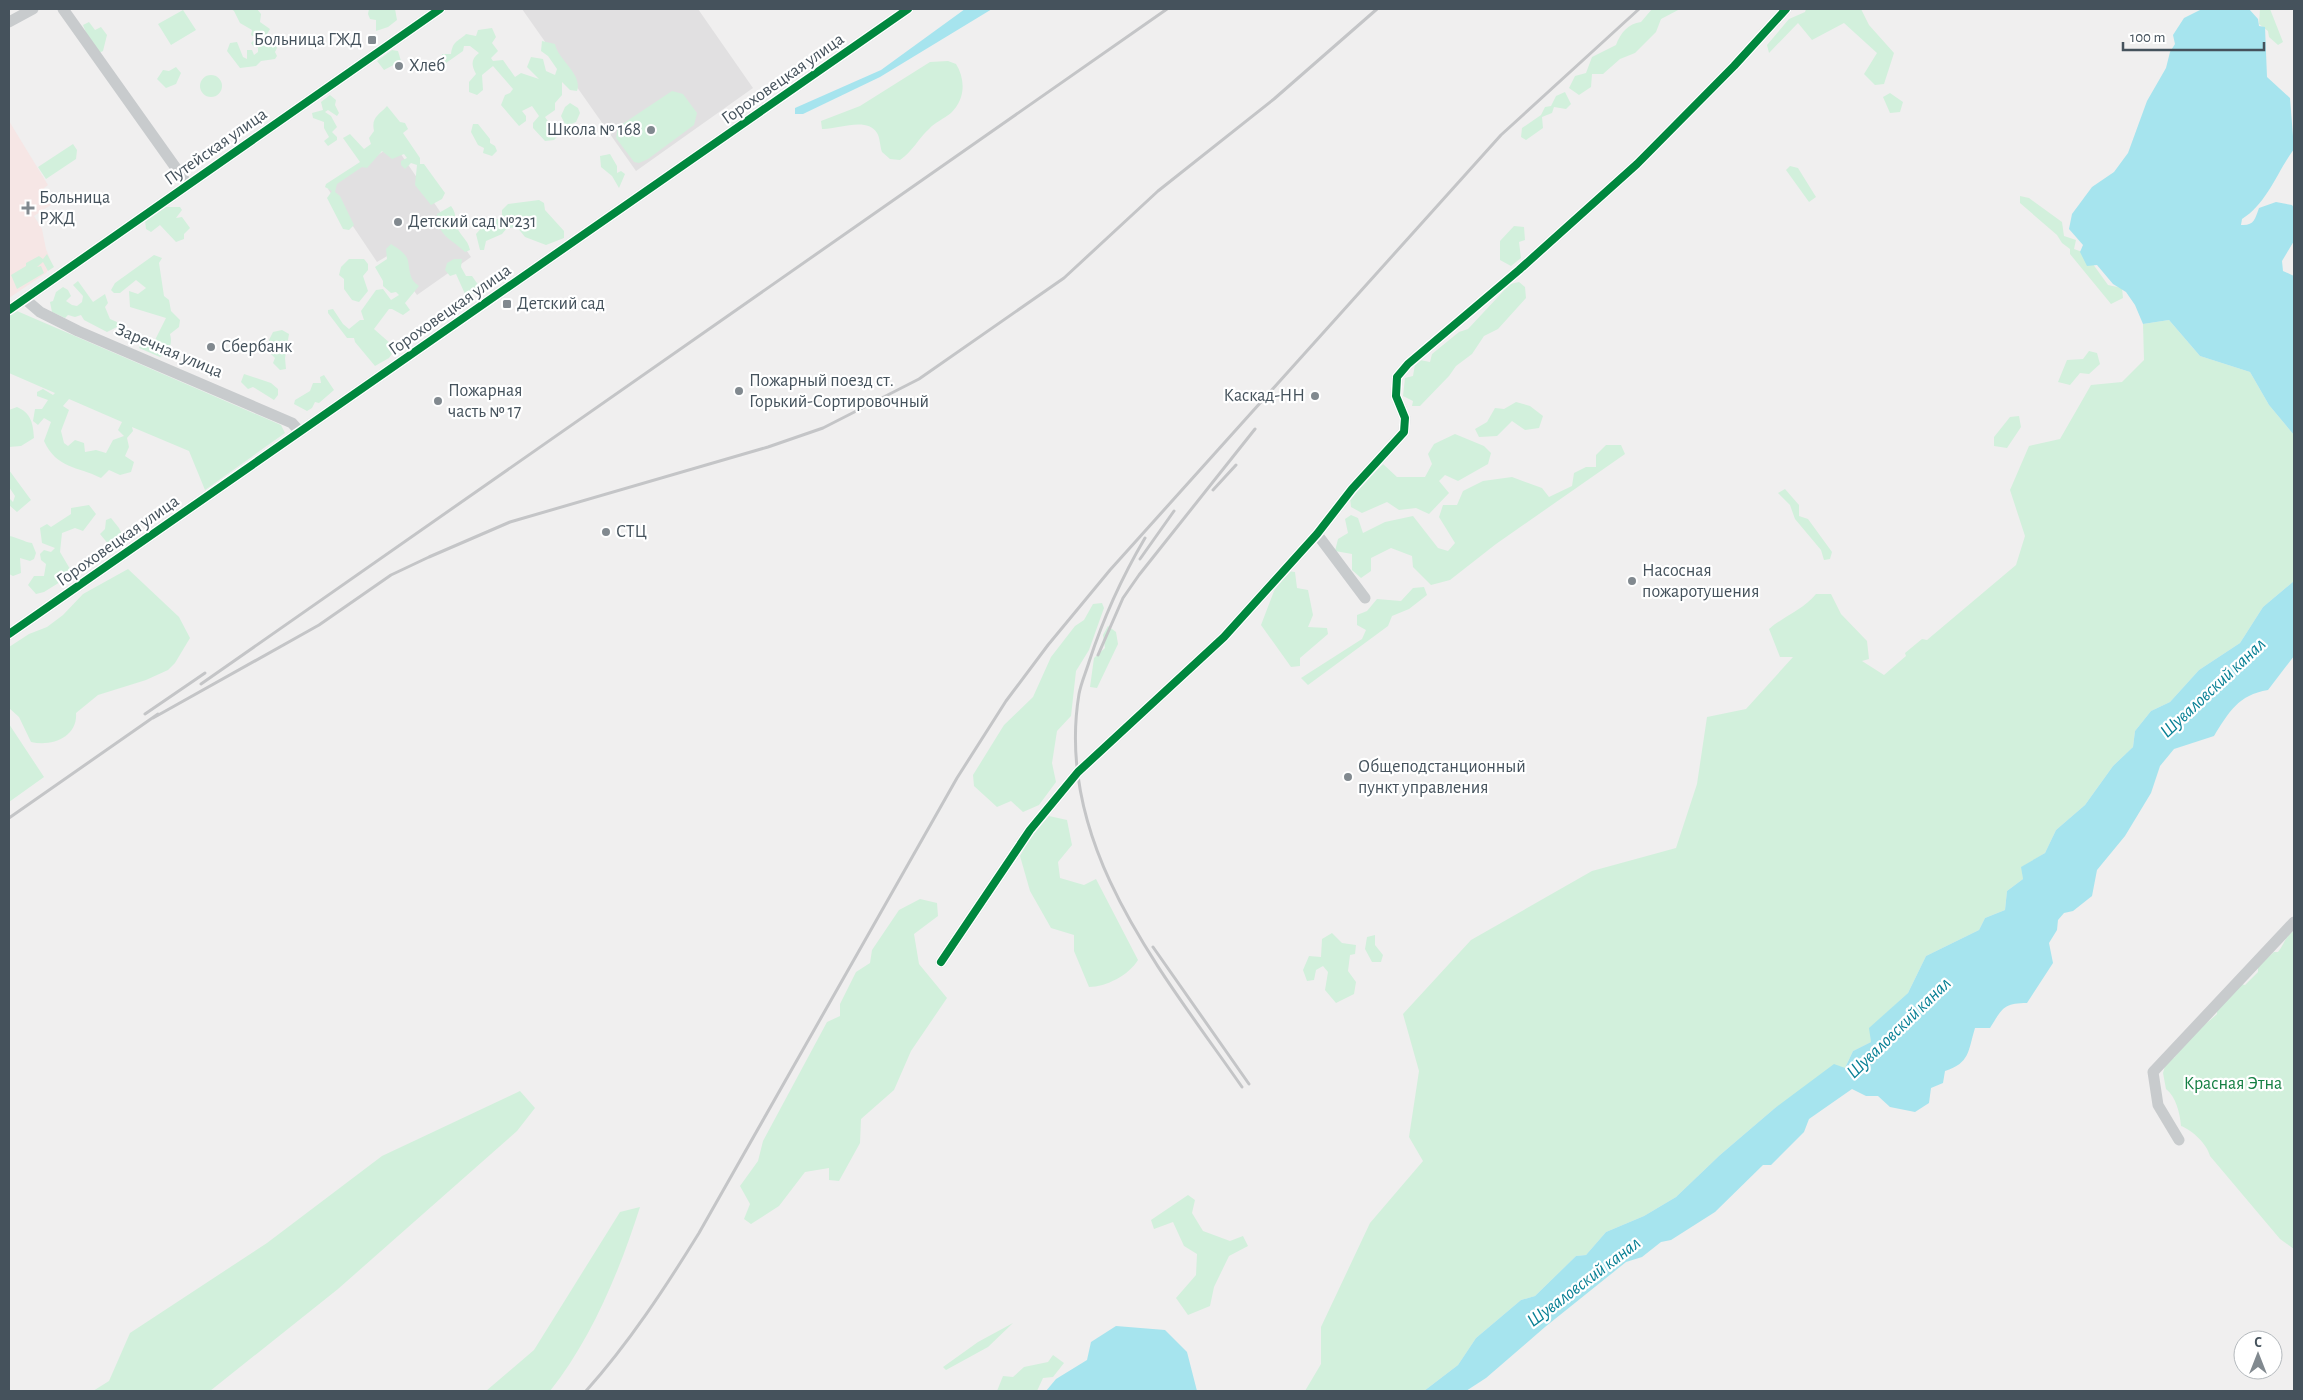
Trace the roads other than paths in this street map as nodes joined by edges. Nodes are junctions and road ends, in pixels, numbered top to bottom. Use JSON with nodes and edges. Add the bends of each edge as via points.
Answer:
{"nodes":[{"id":1,"x":33,"y":9,"type":"edge"},
{"id":2,"x":63,"y":9,"type":"edge"},
{"id":3,"x":440,"y":9,"type":"edge"},
{"id":4,"x":908,"y":9,"type":"edge"},
{"id":5,"x":1786,"y":9,"type":"edge"},
{"id":6,"x":9,"y":22,"type":"edge"},
{"id":7,"x":188,"y":185,"type":"junction"},
{"id":8,"x":25,"y":299,"type":"junction"},
{"id":9,"x":9,"y":310,"type":"edge"},
{"id":10,"x":300,"y":432,"type":"junction"},
{"id":11,"x":1317,"y":534,"type":"junction"},
{"id":12,"x":1365,"y":598,"type":"dead end"},
{"id":13,"x":9,"y":634,"type":"edge"},
{"id":14,"x":2294,"y":922,"type":"edge"},
{"id":15,"x":941,"y":962,"type":"dead end"},
{"id":16,"x":2179,"y":1140,"type":"dead end"}],
"edges":[{"from":1,"to":6,"type":"street"},
{"from":2,"to":7,"type":"street"},
{"from":3,"to":7,"type":"street","name":"Путейская улица"},
{"from":4,"to":10,"type":"street","name":"Гороховецкая улица"},
{"from":5,"to":11,"type":"street","via":[[1637,164],[1408,364],[1397,377],[1396,396],[1405,418],[1404,432],[1352,489]]},
{"from":7,"to":8,"type":"street","name":"Путейская улица"},
{"from":8,"to":9,"type":"street","name":"Путейская улица"},
{"from":8,"to":10,"type":"street","name":"Заречная улица","via":[[40,312],[78,331],[292,423]]},
{"from":10,"to":13,"type":"street","name":"Гороховецкая улица"},
{"from":11,"to":12,"type":"street"},
{"from":11,"to":15,"type":"street","via":[[1224,637],[1078,772],[1030,830]]},
{"from":14,"to":16,"type":"street","via":[[2153,1072],[2158,1105]]}]}
